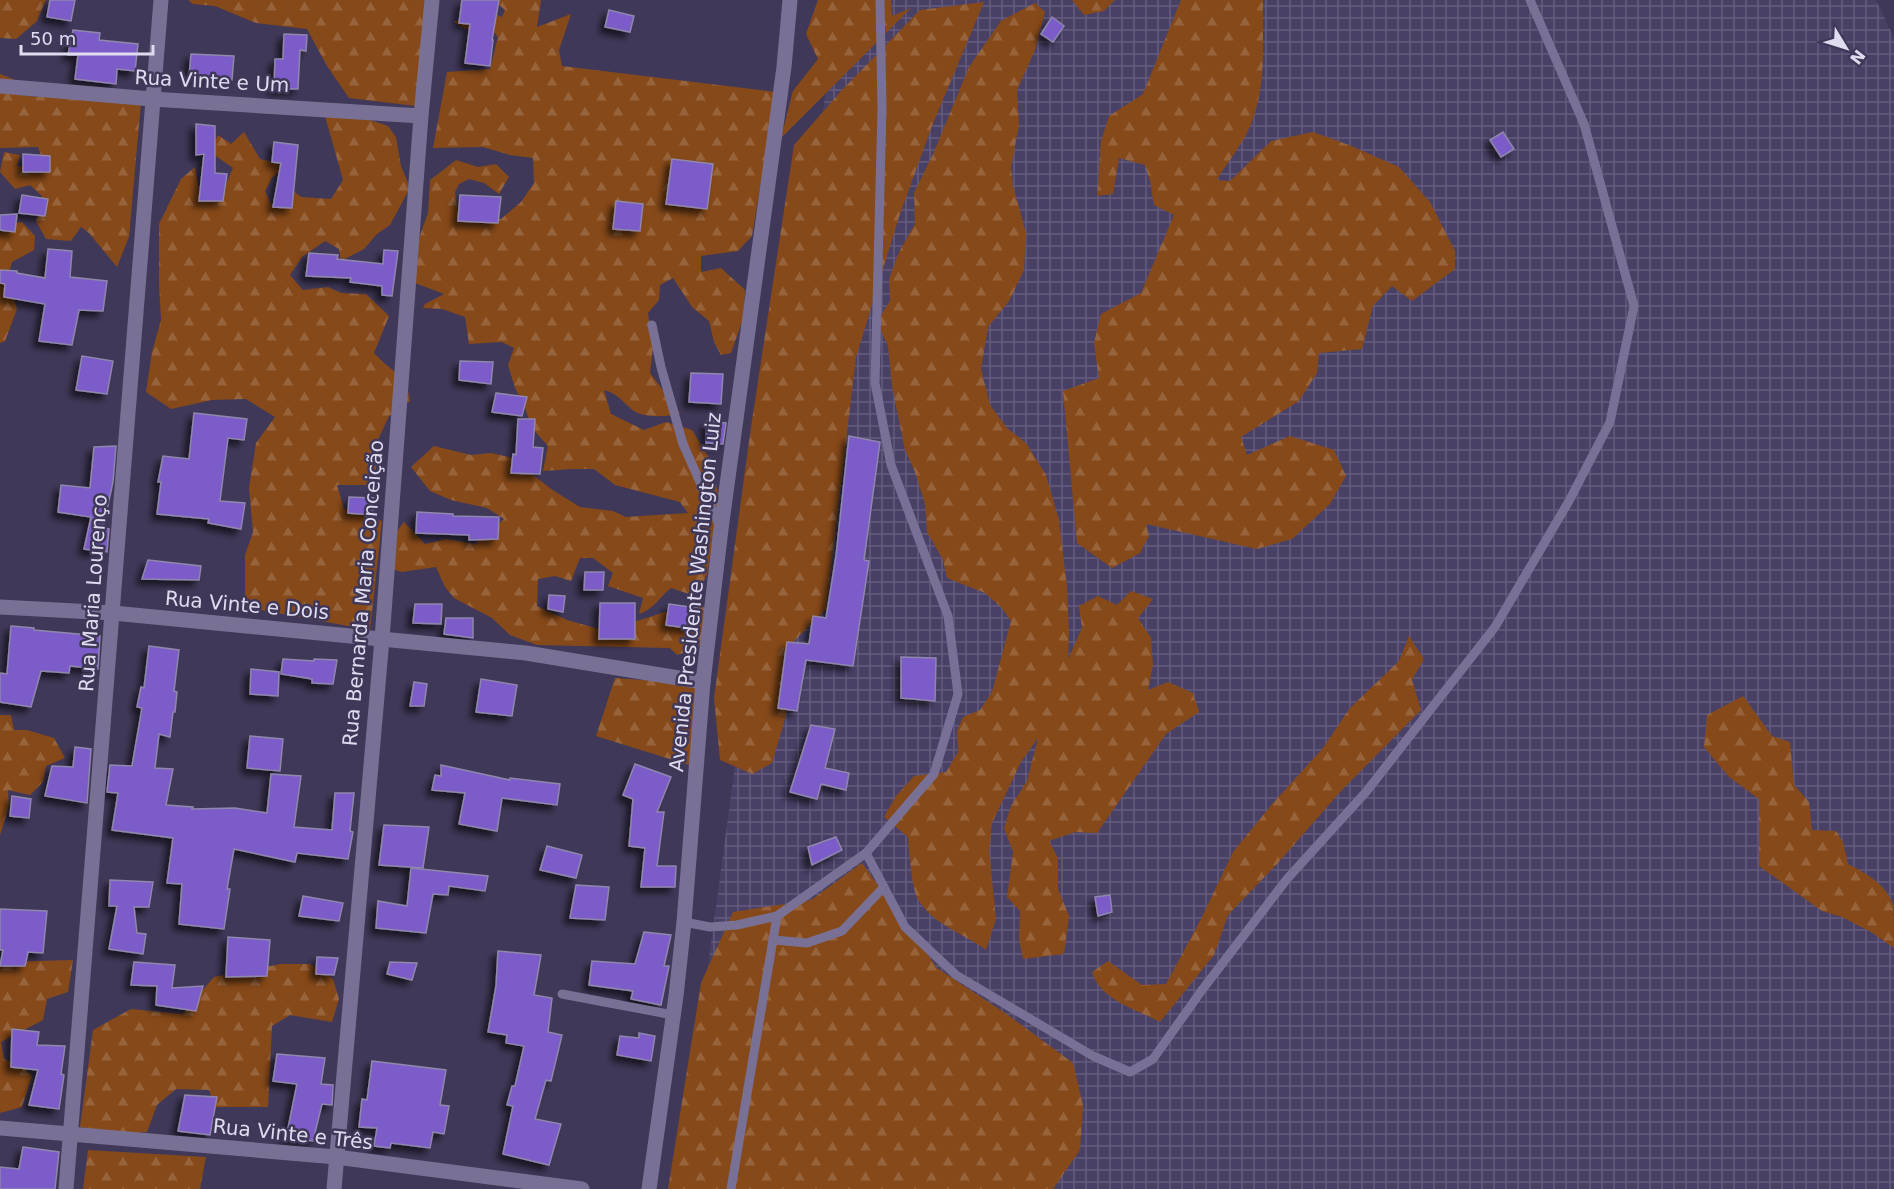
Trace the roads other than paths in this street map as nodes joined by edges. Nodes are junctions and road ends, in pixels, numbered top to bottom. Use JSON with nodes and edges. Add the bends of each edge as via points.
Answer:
{"nodes":[{"id":1,"x":161,"y":0,"type":"edge"},
{"id":2,"x":432,"y":0,"type":"edge"},
{"id":3,"x":790,"y":0,"type":"edge"},
{"id":4,"x":880,"y":0,"type":"edge"},
{"id":5,"x":1530,"y":0,"type":"edge"},
{"id":6,"x":0,"y":86,"type":"edge"},
{"id":7,"x":152,"y":99,"type":"junction"},
{"id":8,"x":421,"y":116,"type":"junction"},
{"id":9,"x":652,"y":325,"type":"dead end"},
{"id":10,"x":721,"y":529,"type":"junction"},
{"id":11,"x":0,"y":607,"type":"edge"},
{"id":12,"x":112,"y":613,"type":"junction"},
{"id":13,"x":382,"y":639,"type":"junction"},
{"id":14,"x":703,"y":682,"type":"junction"},
{"id":15,"x":866,"y":854,"type":"junction"},
{"id":16,"x":884,"y":887,"type":"junction"},
{"id":17,"x":777,"y":916,"type":"junction"},
{"id":18,"x":684,"y":922,"type":"junction"},
{"id":19,"x":774,"y":940,"type":"junction"},
{"id":20,"x":562,"y":994,"type":"dead end"},
{"id":21,"x":673,"y":1015,"type":"junction"},
{"id":22,"x":0,"y":1128,"type":"edge"},
{"id":23,"x":72,"y":1134,"type":"junction"},
{"id":24,"x":336,"y":1157,"type":"junction"},
{"id":25,"x":66,"y":1189,"type":"edge"},
{"id":26,"x":333,"y":1189,"type":"edge"},
{"id":27,"x":582,"y":1189,"type":"edge"},
{"id":28,"x":649,"y":1189,"type":"edge"},
{"id":29,"x":731,"y":1189,"type":"edge"}],
"edges":[{"from":1,"to":7,"type":"street","name":"Rua Maria Lourenço"},
{"from":2,"to":8,"type":"street","name":"Rua Bernarda Maria Conceição"},
{"from":3,"to":10,"type":"street","name":"Avenida Presidente Washington Luiz"},
{"from":4,"to":15,"type":"lane","via":[[882,109],[876,383],[891,465],[948,616],[958,694],[934,774]]},
{"from":5,"to":16,"type":"lane","via":[[1584,124],[1634,306],[1610,422],[1495,627],[1366,792],[1287,879],[1153,1059],[1130,1072],[1093,1056],[956,975],[905,927]]},
{"from":6,"to":7,"type":"street","name":"Rua Vinte e Um"},
{"from":7,"to":8,"type":"street","name":"Rua Vinte e Um"},
{"from":7,"to":12,"type":"street","name":"Rua Maria Lourenço"},
{"from":8,"to":13,"type":"street","name":"Rua Bernarda Maria Conceição"},
{"from":9,"to":10,"type":"lane","via":[[683,444]]},
{"from":10,"to":14,"type":"street","name":"Avenida Presidente Washington Luiz"},
{"from":11,"to":12,"type":"street","name":"Rua Vinte e Dois"},
{"from":12,"to":13,"type":"street","name":"Rua Vinte e Dois"},
{"from":12,"to":23,"type":"street","name":"Rua Maria Lourenço"},
{"from":13,"to":14,"type":"street","name":"Rua Vinte e Dois","via":[[526,653]]},
{"from":13,"to":24,"type":"street","name":"Rua Bernarda Maria Conceição"},
{"from":14,"to":18,"type":"street","name":"Avenida Presidente Washington Luiz"},
{"from":15,"to":16,"type":"lane"},
{"from":15,"to":17,"type":"lane"},
{"from":16,"to":19,"type":"lane","via":[[842,931],[807,943]]},
{"from":17,"to":18,"type":"lane","via":[[711,927]]},
{"from":17,"to":19,"type":"lane"},
{"from":18,"to":21,"type":"street","name":"Avenida Presidente Washington Luiz"},
{"from":19,"to":29,"type":"lane"},
{"from":20,"to":21,"type":"lane"},
{"from":21,"to":28,"type":"street","name":"Avenida Presidente Washington Luiz"},
{"from":22,"to":23,"type":"street","name":"Rua Vinte e Três"},
{"from":23,"to":24,"type":"street","name":"Rua Vinte e Três"},
{"from":23,"to":25,"type":"street","name":"Rua Maria Lourenço"},
{"from":24,"to":26,"type":"street","name":"Rua Bernarda Maria Conceição"},
{"from":24,"to":27,"type":"street","name":"Rua Vinte e Três"}]}
